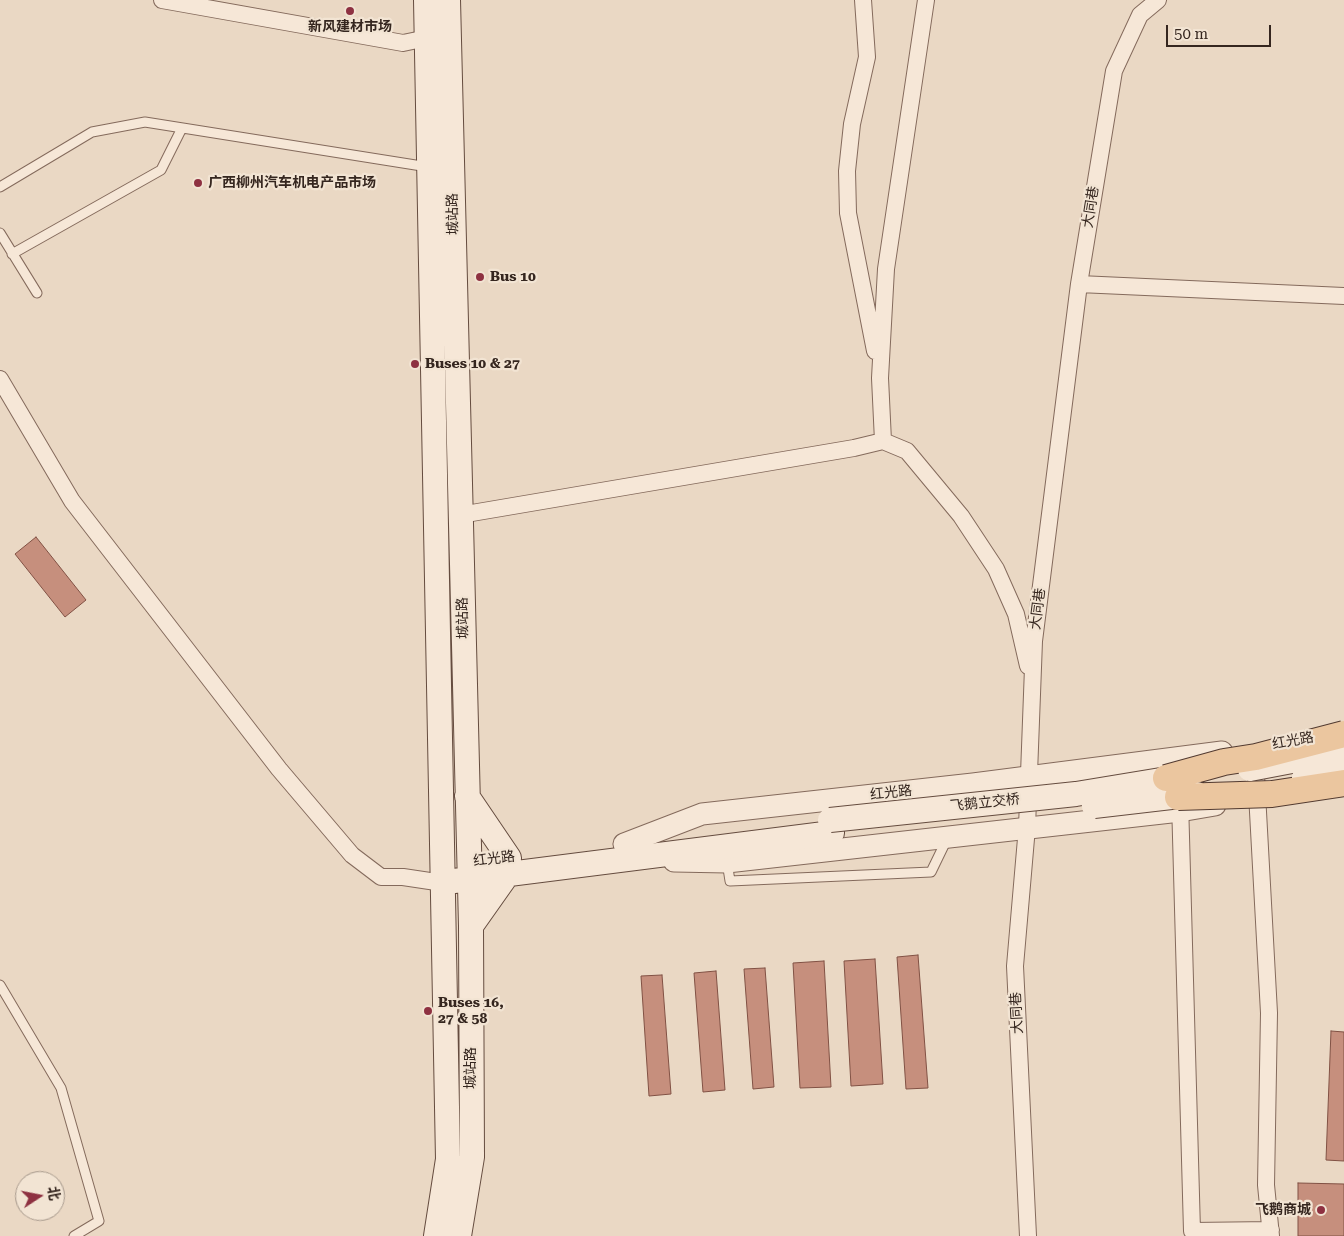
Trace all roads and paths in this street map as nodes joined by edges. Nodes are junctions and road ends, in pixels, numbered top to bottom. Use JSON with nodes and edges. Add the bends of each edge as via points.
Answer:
{"nodes":[{"id":1,"x":162,"y":0,"type":"edge"},
{"id":2,"x":426,"y":0,"type":"edge"},
{"id":3,"x":448,"y":0,"type":"edge"},
{"id":4,"x":863,"y":0,"type":"edge"},
{"id":5,"x":926,"y":0,"type":"edge"},
{"id":6,"x":1158,"y":0,"type":"edge"},
{"id":7,"x":232,"y":6,"type":"edge"},
{"id":8,"x":427,"y":38,"type":"junction"},
{"id":9,"x":182,"y":128,"type":"junction"},
{"id":10,"x":429,"y":167,"type":"junction"},
{"id":11,"x":0,"y":187,"type":"edge"},
{"id":12,"x":0,"y":233,"type":"edge"},
{"id":13,"x":12,"y":254,"type":"junction"},
{"id":14,"x":1079,"y":284,"type":"junction"},
{"id":15,"x":37,"y":293,"type":"dead end"},
{"id":16,"x":1344,"y":296,"type":"edge"},
{"id":17,"x":880,"y":378,"type":"junction"},
{"id":18,"x":0,"y":379,"type":"edge"},
{"id":19,"x":883,"y":441,"type":"junction"},
{"id":20,"x":460,"y":515,"type":"junction"},
{"id":21,"x":1033,"y":688,"type":"junction"},
{"id":22,"x":1344,"y":721,"type":"edge"},
{"id":23,"x":1344,"y":733,"type":"edge"},
{"id":24,"x":1276,"y":744,"type":"junction"},
{"id":25,"x":1254,"y":748,"type":"junction"},
{"id":26,"x":1344,"y":750,"type":"edge"},
{"id":27,"x":1344,"y":769,"type":"edge"},
{"id":28,"x":1030,"y":777,"type":"junction"},
{"id":29,"x":1344,"y":784,"type":"edge"},
{"id":30,"x":1176,"y":786,"type":"junction"},
{"id":31,"x":467,"y":796,"type":"junction"},
{"id":32,"x":1257,"y":798,"type":"junction"},
{"id":33,"x":1027,"y":827,"type":"junction"},
{"id":34,"x":948,"y":837,"type":"junction"},
{"id":35,"x":625,"y":852,"type":"junction"},
{"id":36,"x":727,"y":862,"type":"junction"},
{"id":37,"x":508,"y":866,"type":"junction"},
{"id":38,"x":469,"y":871,"type":"junction"},
{"id":39,"x":442,"y":874,"type":"junction"},
{"id":40,"x":471,"y":926,"type":"junction"},
{"id":41,"x":0,"y":985,"type":"edge"},
{"id":42,"x":1271,"y":1233,"type":"edge"},
{"id":43,"x":74,"y":1236,"type":"edge"},
{"id":44,"x":436,"y":1236,"type":"edge"},
{"id":45,"x":459,"y":1236,"type":"edge"},
{"id":46,"x":1028,"y":1236,"type":"edge"}],
"edges":[{"from":1,"to":7,"type":"street"},
{"from":2,"to":8,"type":"main road","name":"城站路"},
{"from":3,"to":20,"type":"main road","name":"城站路"},
{"from":4,"to":17,"type":"street","via":[[867,57],[852,124],[847,171],[848,213]]},
{"from":5,"to":17,"type":"street","via":[[886,269]]},
{"from":6,"to":14,"type":"street","name":"大同巷","via":[[1140,15],[1114,71]]},
{"from":7,"to":8,"type":"street","via":[[402,42]]},
{"from":8,"to":10,"type":"main road","name":"城站路"},
{"from":9,"to":10,"type":"lane"},
{"from":9,"to":11,"type":"lane","via":[[145,122],[92,132]]},
{"from":9,"to":13,"type":"lane","via":[[161,170]]},
{"from":10,"to":39,"type":"main road","name":"城站路"},
{"from":12,"to":13,"type":"lane"},
{"from":13,"to":15,"type":"lane"},
{"from":14,"to":16,"type":"street"},
{"from":14,"to":21,"type":"street","name":"大同巷","via":[[1034,641]]},
{"from":17,"to":19,"type":"street"},
{"from":18,"to":39,"type":"street","via":[[72,501],[279,769],[352,855],[381,877]]},
{"from":19,"to":20,"type":"street"},
{"from":19,"to":21,"type":"street","via":[[907,451],[960,516],[996,569],[1016,614]]},
{"from":20,"to":31,"type":"main road","name":"城站路"},
{"from":21,"to":28,"type":"street","name":"大同巷"},
{"from":22,"to":24,"type":"street"},
{"from":23,"to":24,"type":"street","name":"红光路"},
{"from":23,"to":30,"type":"main road","bridge":true,"via":[[1256,758],[1224,762]]},
{"from":24,"to":25,"type":"street","name":"红光路"},
{"from":25,"to":30,"type":"street","name":"红光路"},
{"from":25,"to":32,"type":"street"},
{"from":26,"to":30,"type":"main road","name":"飞鹅立交桥","bridge":true},
{"from":27,"to":30,"type":"main road","name":"飞鹅立交桥","bridge":true,"via":[[1306,778]]},
{"from":28,"to":30,"type":"street","name":"红光路"},
{"from":28,"to":33,"type":"street","name":"大同巷"},
{"from":28,"to":35,"type":"street","name":"红光路","via":[[702,814]]},
{"from":29,"to":30,"type":"main road","bridge":true,"via":[[1272,794]]},
{"from":29,"to":32,"type":"street","name":"红光路"},
{"from":30,"to":32,"type":"street","name":"红光路"},
{"from":30,"to":33,"type":"street","name":"红光路"},
{"from":30,"to":35,"type":"main road","name":"飞鹅立交桥","bridge":true},
{"from":30,"to":42,"type":"street","via":[[1192,1231]]},
{"from":31,"to":37,"type":"main road"},
{"from":31,"to":38,"type":"main road","name":"城站路"},
{"from":32,"to":42,"type":"street","via":[[1269,1013],[1266,1185]]},
{"from":33,"to":34,"type":"street","name":"红光路"},
{"from":33,"to":46,"type":"street","name":"大同巷","via":[[1014,966]]},
{"from":34,"to":36,"type":"street","name":"红光路"},
{"from":34,"to":36,"type":"lane","via":[[931,872],[730,882]]},
{"from":35,"to":36,"type":"street","name":"红光路"},
{"from":35,"to":37,"type":"main road","name":"红光路"},
{"from":37,"to":38,"type":"main road","name":"红光路"},
{"from":37,"to":40,"type":"main road"},
{"from":38,"to":39,"type":"main road","name":"红光路"},
{"from":38,"to":40,"type":"main road","name":"城站路"},
{"from":39,"to":44,"type":"main road","name":"城站路","via":[[448,1159]]},
{"from":40,"to":45,"type":"main road","name":"城站路","via":[[472,1157]]},
{"from":41,"to":43,"type":"lane","via":[[61,1088],[99,1221]]}]}
